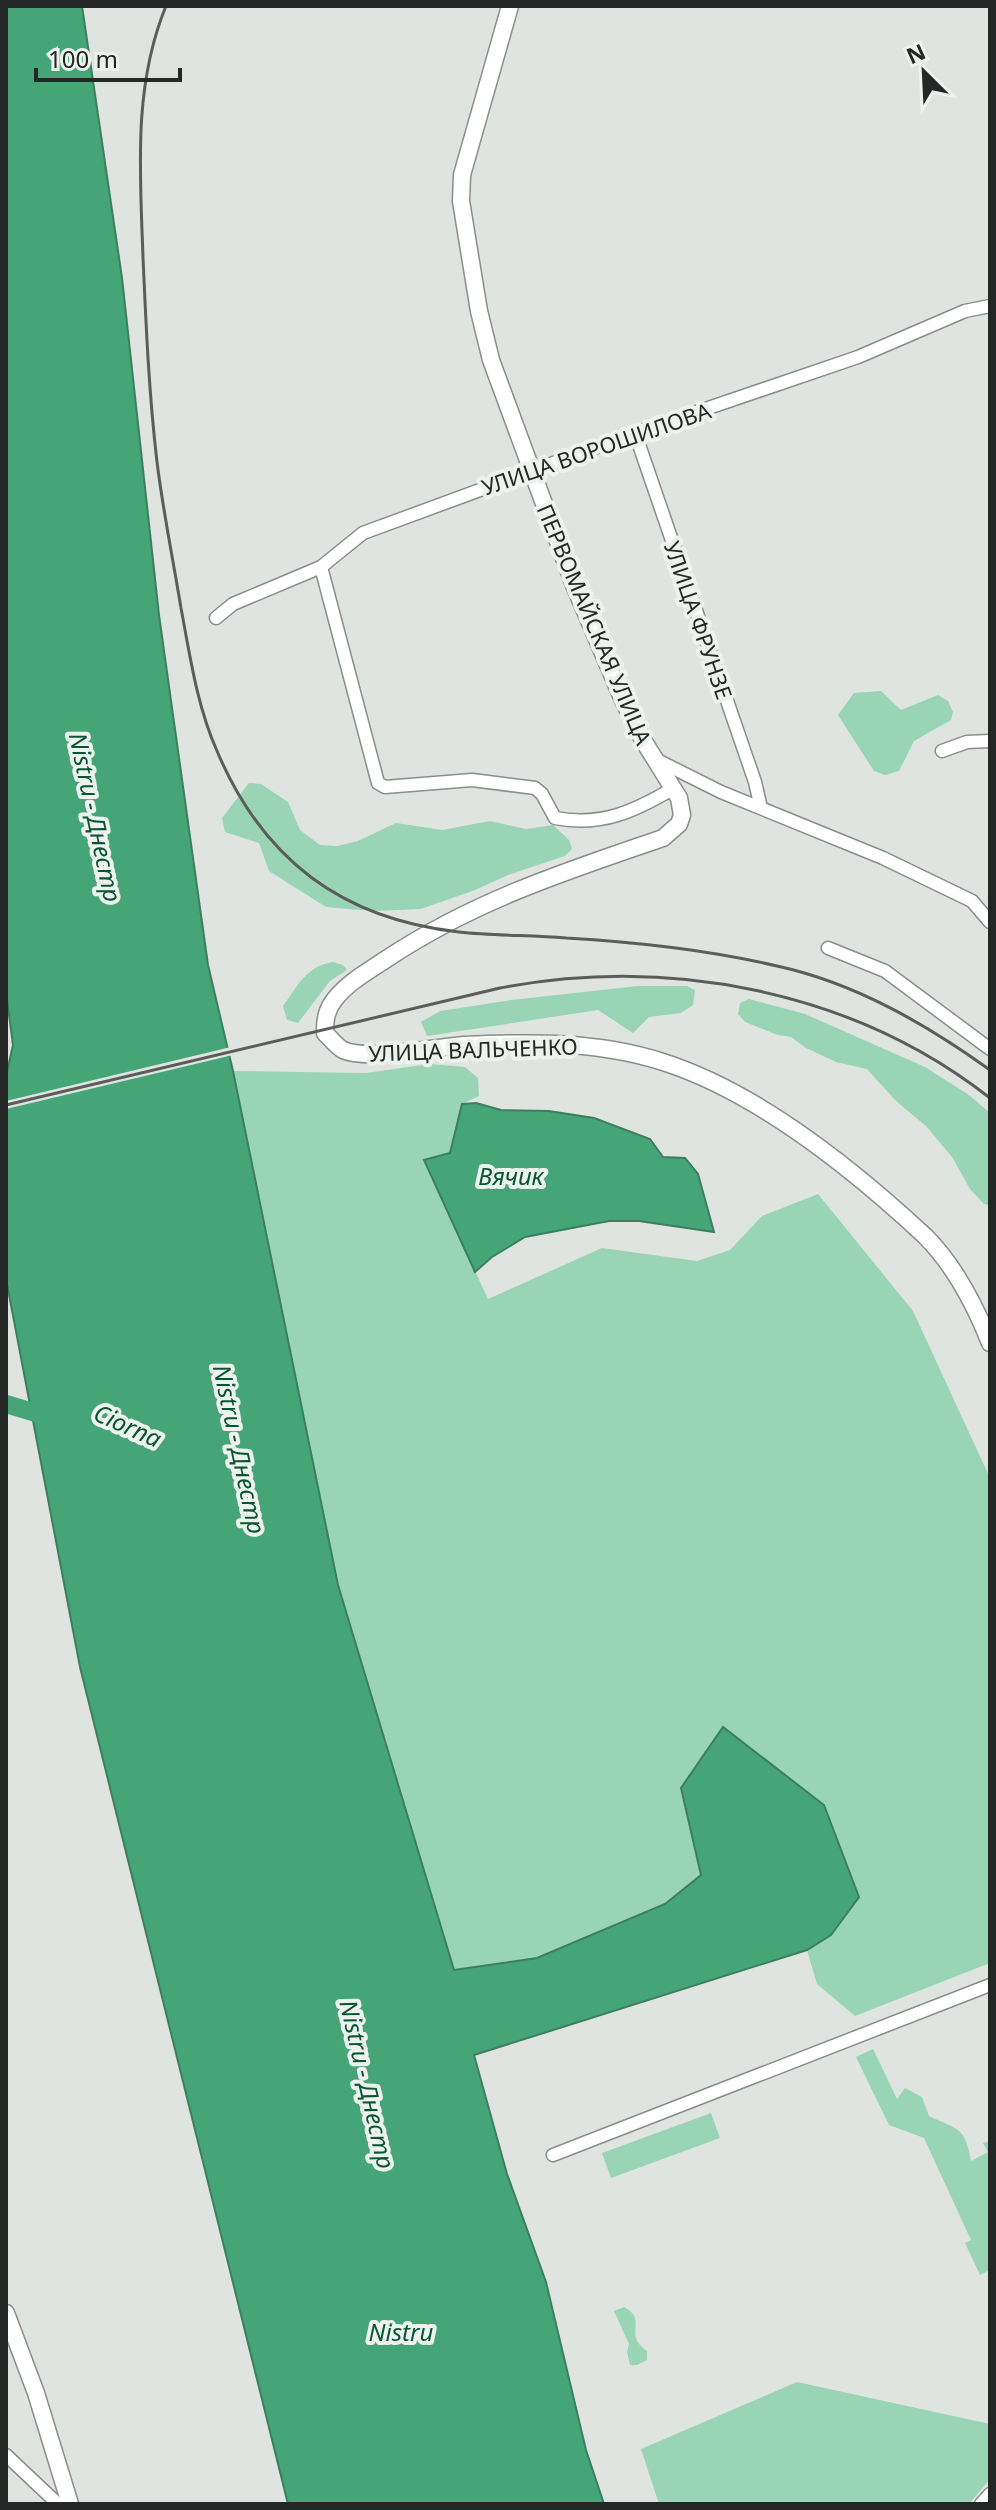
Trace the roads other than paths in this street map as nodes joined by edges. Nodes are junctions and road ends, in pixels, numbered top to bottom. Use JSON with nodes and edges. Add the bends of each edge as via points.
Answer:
{"nodes":[{"id":1,"x":510,"y":6,"type":"edge"},
{"id":2,"x":990,"y":306,"type":"edge"},
{"id":3,"x":635,"y":433,"type":"junction"},
{"id":4,"x":531,"y":472,"type":"junction"},
{"id":5,"x":321,"y":567,"type":"junction"},
{"id":6,"x":216,"y":618,"type":"dead end"},
{"id":7,"x":990,"y":741,"type":"edge"},
{"id":8,"x":942,"y":751,"type":"dead end"},
{"id":9,"x":655,"y":759,"type":"junction"},
{"id":10,"x":674,"y":788,"type":"junction"},
{"id":11,"x":761,"y":808,"type":"junction"},
{"id":12,"x":972,"y":901,"type":"junction"},
{"id":13,"x":990,"y":901,"type":"edge"},
{"id":14,"x":990,"y":922,"type":"edge"},
{"id":15,"x":828,"y":948,"type":"dead end"},
{"id":16,"x":325,"y":1033,"type":"joint"},
{"id":17,"x":990,"y":1049,"type":"edge"},
{"id":18,"x":990,"y":1343,"type":"edge"},
{"id":19,"x":990,"y":1985,"type":"edge"},
{"id":20,"x":553,"y":2155,"type":"dead end"},
{"id":21,"x":6,"y":2313,"type":"edge"},
{"id":22,"x":6,"y":2455,"type":"edge"},
{"id":23,"x":990,"y":2494,"type":"edge"},
{"id":24,"x":58,"y":2504,"type":"edge"},
{"id":25,"x":70,"y":2504,"type":"edge"},
{"id":26,"x":981,"y":2504,"type":"edge"}],
"edges":[{"from":1,"to":4,"type":"main road","name":"ПЕРВОМАЙСКАЯ УЛИЦА","via":[[462,175],[461,201],[491,360]]},
{"from":2,"to":3,"type":"street","name":"УЛИЦА ВОРОШИЛОВА"},
{"from":3,"to":4,"type":"street","name":"УЛИЦА ВОРОШИЛОВА"},
{"from":3,"to":11,"type":"street","name":"УЛИЦА ФРУНЗЕ"},
{"from":4,"to":5,"type":"street","name":"УЛИЦА ВОРОШИЛОВА","via":[[363,533]]},
{"from":4,"to":9,"type":"main road","name":"ПЕРВОМАЙСКАЯ УЛИЦА","via":[[623,700]]},
{"from":5,"to":6,"type":"street","name":"УЛИЦА ВОРОШИЛОВА","via":[[233,604]]},
{"from":5,"to":10,"type":"street","via":[[378,783],[385,787],[472,780],[535,788],[555,818],[572,821],[638,810]]},
{"from":7,"to":8,"type":"street"},
{"from":9,"to":10,"type":"main road","name":"ПЕРВОМАЙСКАЯ УЛИЦА"},
{"from":9,"to":11,"type":"street"},
{"from":10,"to":16,"type":"main road","name":"ПЕРВОМАЙСКАЯ УЛИЦА","via":[[682,815],[672,833],[585,863],[433,928],[334,1000]]},
{"from":11,"to":12,"type":"street"},
{"from":12,"to":13,"type":"street"},
{"from":12,"to":14,"type":"street"},
{"from":15,"to":17,"type":"street","via":[[885,971]]},
{"from":16,"to":18,"type":"main road","name":"УЛИЦА ВАЛЬЧЕНКО","via":[[342,1050],[365,1054],[462,1045],[563,1043],[614,1049],[664,1062],[724,1088],[791,1125],[925,1236],[967,1295]]},
{"from":19,"to":20,"type":"street"},
{"from":21,"to":25,"type":"main road"},
{"from":22,"to":24,"type":"street"},
{"from":23,"to":26,"type":"street"}]}
